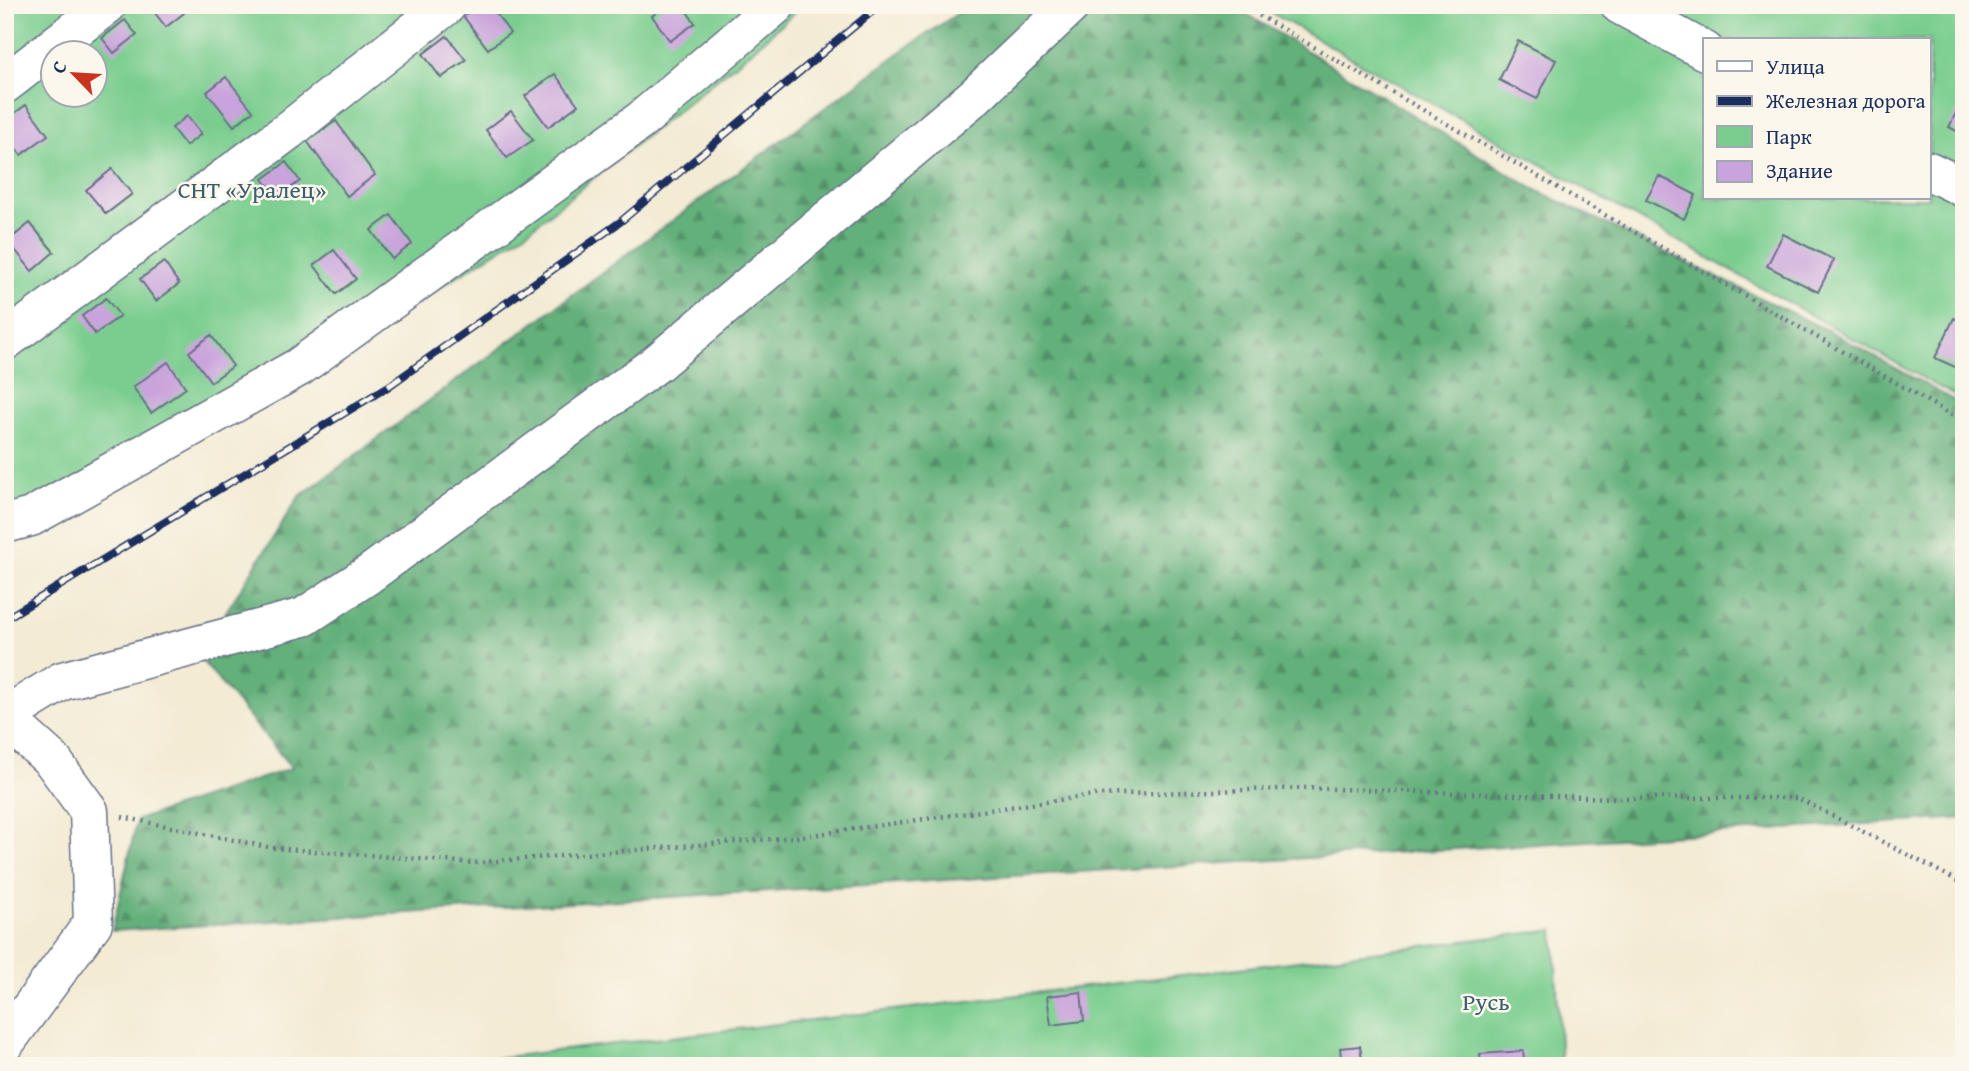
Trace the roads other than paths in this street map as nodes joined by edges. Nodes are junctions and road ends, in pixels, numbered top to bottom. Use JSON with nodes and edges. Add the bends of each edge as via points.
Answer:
{"nodes":[{"id":1,"x":107,"y":5,"type":"edge"},
{"id":2,"x":447,"y":5,"type":"edge"},
{"id":3,"x":776,"y":5,"type":"edge"},
{"id":4,"x":1070,"y":5,"type":"edge"},
{"id":5,"x":1620,"y":5,"type":"edge"},
{"id":6,"x":1703,"y":50,"type":"edge"},
{"id":7,"x":5,"y":84,"type":"edge"},
{"id":8,"x":1930,"y":171,"type":"edge"},
{"id":9,"x":1964,"y":188,"type":"edge"},
{"id":10,"x":5,"y":341,"type":"edge"},
{"id":11,"x":5,"y":524,"type":"edge"},
{"id":12,"x":5,"y":717,"type":"edge"},
{"id":13,"x":5,"y":1043,"type":"edge"}],
"edges":[{"from":1,"to":7,"type":"street"},
{"from":2,"to":10,"type":"street","via":[[288,131]]},
{"from":3,"to":11,"type":"street","via":[[640,121],[299,367],[31,517]]},
{"from":4,"to":12,"type":"street","via":[[975,96],[656,364],[368,575],[303,617],[62,681]]},
{"from":5,"to":6,"type":"street"},
{"from":8,"to":9,"type":"street"},
{"from":12,"to":13,"type":"street","via":[[52,760],[89,811],[93,923]]}]}
